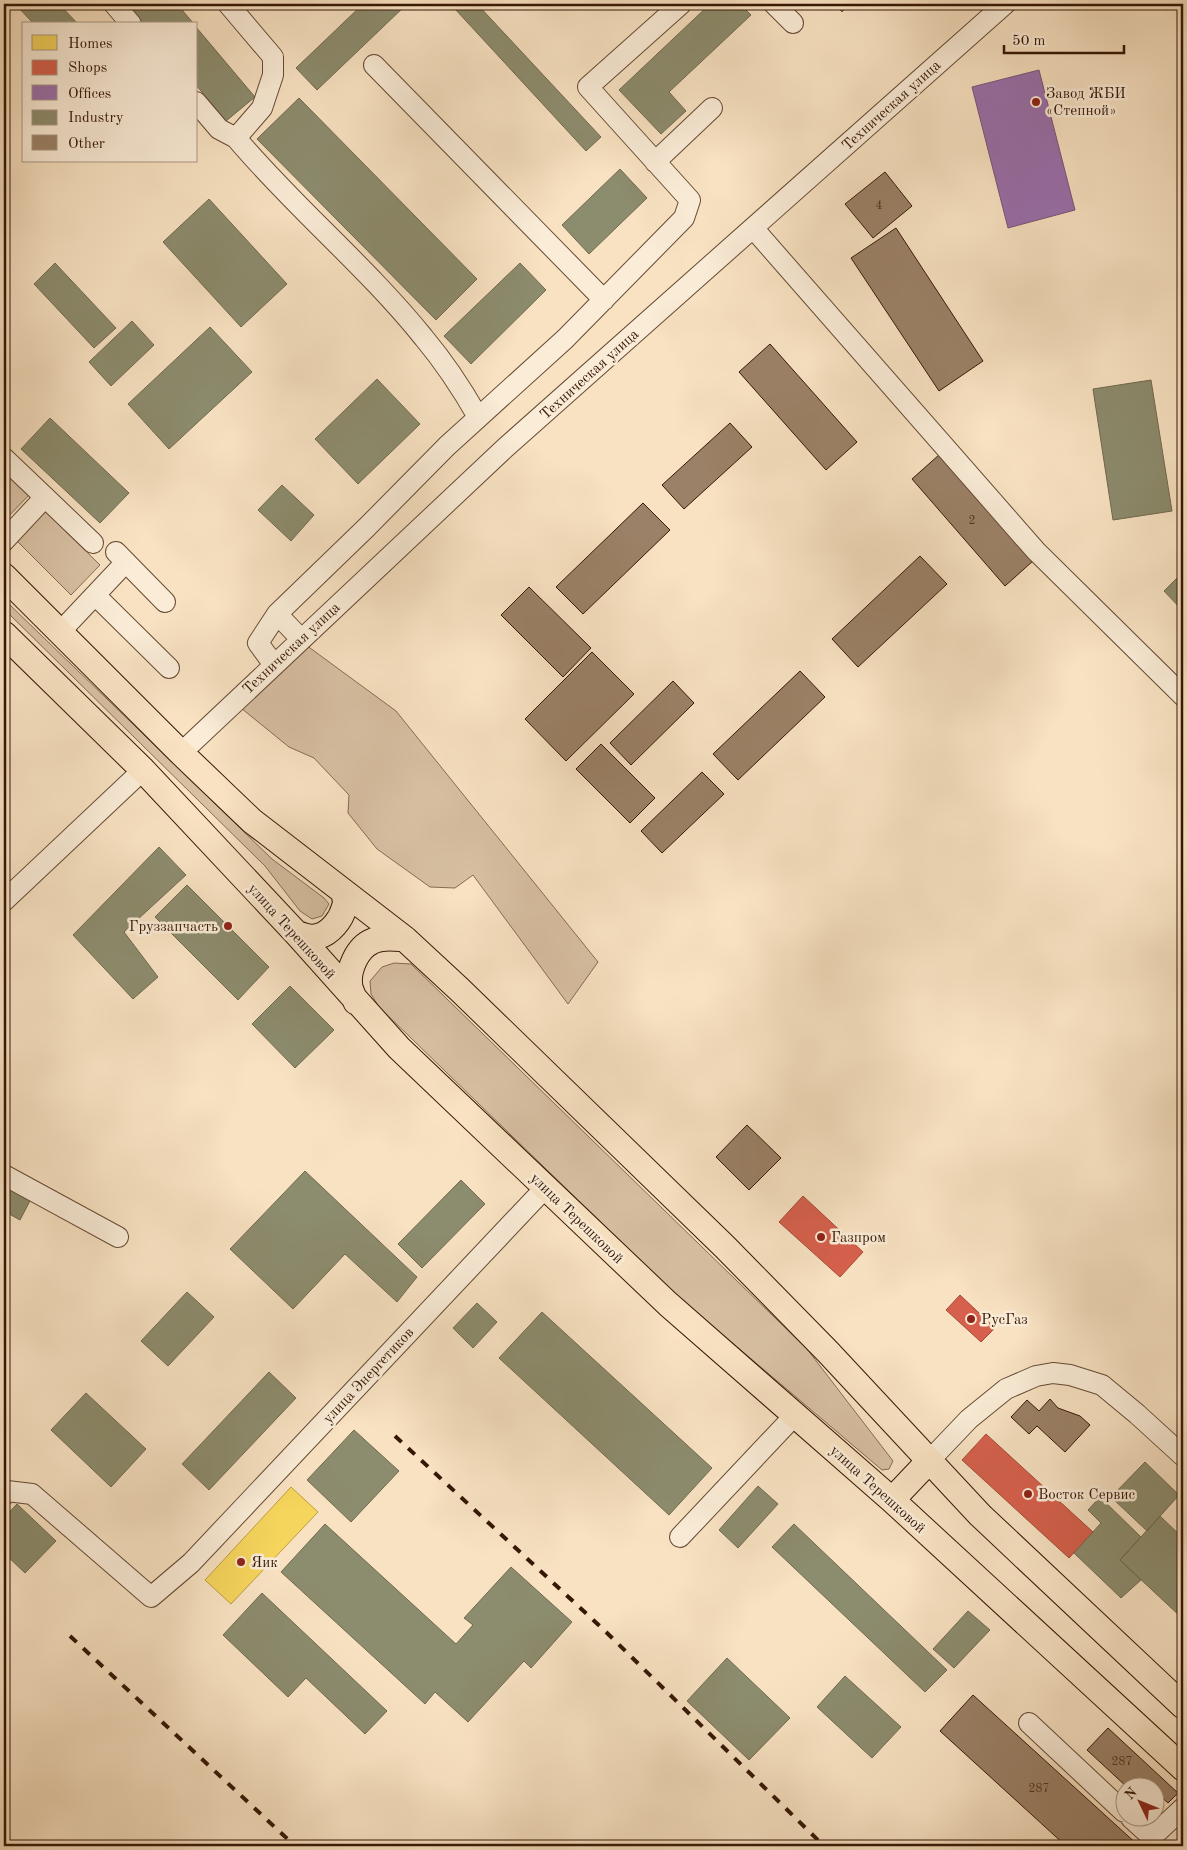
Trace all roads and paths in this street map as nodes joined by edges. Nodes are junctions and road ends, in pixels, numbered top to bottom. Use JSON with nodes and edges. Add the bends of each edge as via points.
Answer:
{"nodes":[{"id":1,"x":114,"y":4,"type":"edge"},
{"id":2,"x":681,"y":4,"type":"edge"},
{"id":3,"x":774,"y":4,"type":"edge"},
{"id":4,"x":1005,"y":4,"type":"edge"},
{"id":5,"x":231,"y":5,"type":"edge"},
{"id":6,"x":129,"y":22,"type":"edge"},
{"id":7,"x":793,"y":22,"type":"dead end"},
{"id":8,"x":374,"y":65,"type":"dead end"},
{"id":9,"x":198,"y":104,"type":"edge"},
{"id":10,"x":712,"y":108,"type":"dead end"},
{"id":11,"x":236,"y":138,"type":"junction"},
{"id":12,"x":655,"y":162,"type":"junction"},
{"id":13,"x":753,"y":228,"type":"junction"},
{"id":14,"x":604,"y":300,"type":"junction"},
{"id":15,"x":478,"y":416,"type":"junction"},
{"id":16,"x":4,"y":458,"type":"edge"},
{"id":17,"x":45,"y":497,"type":"junction"},
{"id":18,"x":4,"y":541,"type":"edge"},
{"id":19,"x":93,"y":543,"type":"dead end"},
{"id":20,"x":8,"y":584,"type":"edge"},
{"id":21,"x":95,"y":595,"type":"junction"},
{"id":22,"x":166,"y":602,"type":"dead end"},
{"id":23,"x":277,"y":614,"type":"junction"},
{"id":24,"x":60,"y":632,"type":"junction"},
{"id":25,"x":4,"y":634,"type":"edge"},
{"id":26,"x":301,"y":639,"type":"junction"},
{"id":27,"x":274,"y":665,"type":"junction"},
{"id":28,"x":169,"y":668,"type":"dead end"},
{"id":29,"x":1183,"y":696,"type":"edge"},
{"id":30,"x":181,"y":753,"type":"junction"},
{"id":31,"x":143,"y":770,"type":"junction"},
{"id":32,"x":344,"y":893,"type":"junction"},
{"id":33,"x":4,"y":901,"type":"edge"},
{"id":34,"x":296,"y":933,"type":"junction"},
{"id":35,"x":405,"y":939,"type":"junction"},
{"id":36,"x":356,"y":1002,"type":"junction"},
{"id":37,"x":4,"y":1175,"type":"edge"},
{"id":38,"x":546,"y":1187,"type":"junction"},
{"id":39,"x":118,"y":1237,"type":"dead end"},
{"id":40,"x":795,"y":1416,"type":"junction"},
{"id":41,"x":1183,"y":1456,"type":"edge"},
{"id":42,"x":929,"y":1461,"type":"junction"},
{"id":43,"x":4,"y":1495,"type":"edge"},
{"id":44,"x":892,"y":1500,"type":"junction"},
{"id":45,"x":680,"y":1537,"type":"dead end"},
{"id":46,"x":1183,"y":1706,"type":"edge"},
{"id":47,"x":1028,"y":1723,"type":"dead end"},
{"id":48,"x":1183,"y":1768,"type":"edge"},
{"id":49,"x":1114,"y":1803,"type":"edge"},
{"id":50,"x":1183,"y":1808,"type":"edge"},
{"id":51,"x":1164,"y":1826,"type":"edge"},
{"id":52,"x":1142,"y":1828,"type":"edge"},
{"id":53,"x":1162,"y":1828,"type":"edge"}],
"edges":[{"from":1,"to":6,"type":"street"},
{"from":2,"to":12,"type":"street","via":[[588,88]]},
{"from":3,"to":7,"type":"street"},
{"from":4,"to":13,"type":"street","name":"Техническая улица"},
{"from":5,"to":11,"type":"street","via":[[273,57],[273,75],[262,108]]},
{"from":8,"to":14,"type":"street"},
{"from":9,"to":11,"type":"street","via":[[219,129]]},
{"from":10,"to":12,"type":"street"},
{"from":11,"to":15,"type":"street","via":[[264,172],[370,277],[424,338]]},
{"from":12,"to":14,"type":"street","via":[[690,200],[684,218]]},
{"from":13,"to":26,"type":"street","name":"Техническая улица","via":[[505,448]]},
{"from":13,"to":29,"type":"street","via":[[1036,551]]},
{"from":14,"to":15,"type":"street"},
{"from":15,"to":23,"type":"street"},
{"from":16,"to":17,"type":"street"},
{"from":17,"to":18,"type":"street"},
{"from":17,"to":19,"type":"street"},
{"from":20,"to":24,"type":"main road"},
{"from":21,"to":22,"type":"street","via":[[121,557]]},
{"from":21,"to":24,"type":"street"},
{"from":21,"to":28,"type":"street"},
{"from":23,"to":26,"type":"street"},
{"from":23,"to":27,"type":"street","via":[[258,643]]},
{"from":24,"to":30,"type":"main road"},
{"from":25,"to":31,"type":"main road","name":"улица Терешковой"},
{"from":26,"to":27,"type":"street","name":"Техническая улица"},
{"from":27,"to":30,"type":"street","name":"Техническая улица"},
{"from":30,"to":32,"type":"main road","via":[[252,821]]},
{"from":31,"to":33,"type":"street"},
{"from":31,"to":34,"type":"main road","name":"улица Терешковой"},
{"from":32,"to":34,"type":"main road","via":[[345,907],[331,929],[319,936]]},
{"from":32,"to":35,"type":"main road"},
{"from":34,"to":36,"type":"main road","name":"улица Терешковой"},
{"from":35,"to":36,"type":"main road","via":[[372,941],[362,949],[350,973],[350,987]]},
{"from":35,"to":42,"type":"main road","via":[[725,1246]]},
{"from":36,"to":38,"type":"main road","name":"улица Терешковой","via":[[399,1048]]},
{"from":37,"to":39,"type":"street"},
{"from":38,"to":40,"type":"main road","name":"улица Терешковой","via":[[668,1304]]},
{"from":38,"to":43,"type":"street","name":"улица Энергетиков","via":[[191,1563],[151,1597],[32,1494],[7,1491]]},
{"from":40,"to":44,"type":"main road","name":"улица Терешковой"},
{"from":40,"to":45,"type":"street"},
{"from":41,"to":42,"type":"street","via":[[1102,1386],[1053,1373],[1036,1376],[1006,1389],[969,1419]]},
{"from":42,"to":44,"type":"main road"},
{"from":42,"to":46,"type":"main road","via":[[980,1515]]},
{"from":44,"to":48,"type":"main road","name":"улица Терешковой"},
{"from":47,"to":49,"type":"street"},
{"from":50,"to":51,"type":"street"},
{"from":52,"to":53,"type":"street","via":[[1152,1837]]}]}
